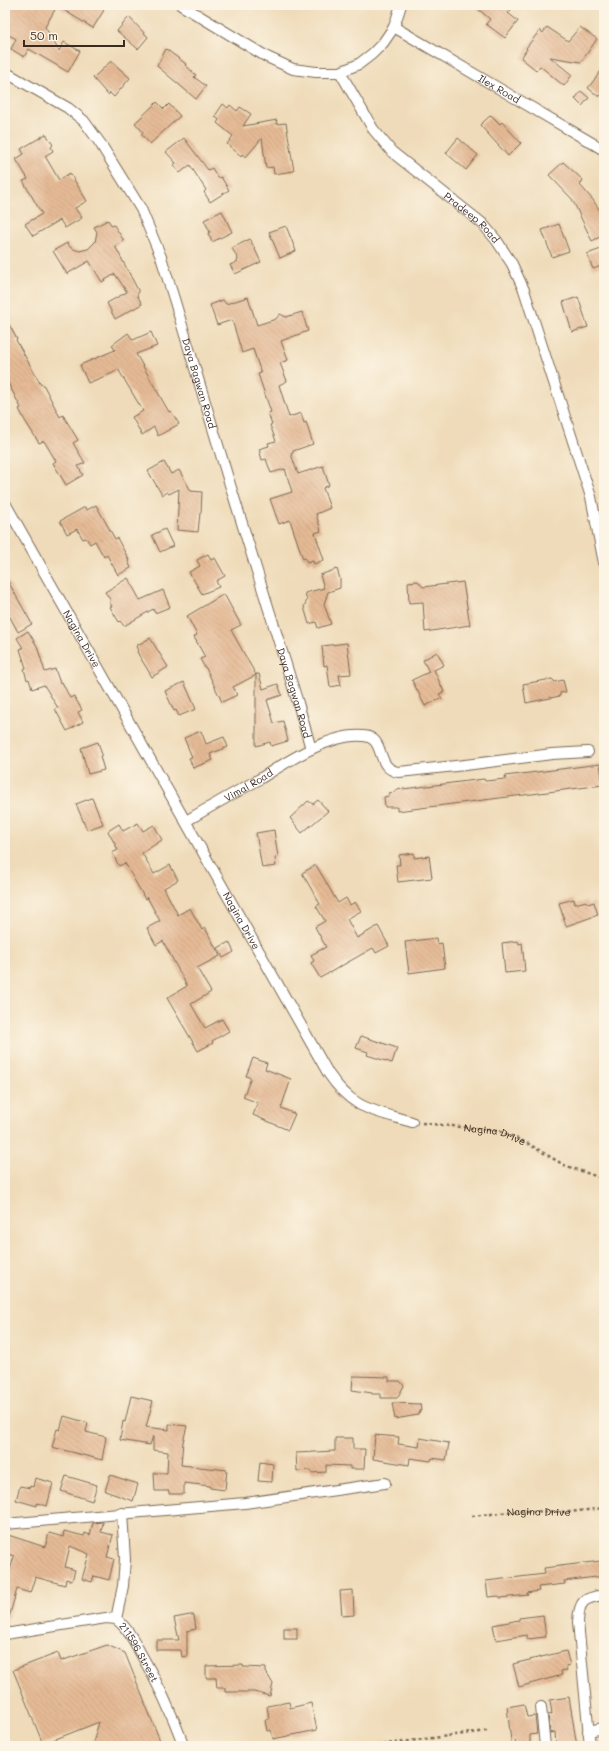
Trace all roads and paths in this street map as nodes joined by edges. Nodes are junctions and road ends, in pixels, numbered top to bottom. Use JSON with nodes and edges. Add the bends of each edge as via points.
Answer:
{"nodes":[{"id":1,"x":180,"y":5,"type":"edge"},
{"id":2,"x":401,"y":5,"type":"edge"},
{"id":3,"x":394,"y":27,"type":"junction"},
{"id":4,"x":5,"y":72,"type":"edge"},
{"id":5,"x":340,"y":72,"type":"junction"},
{"id":6,"x":604,"y":150,"type":"edge"},
{"id":7,"x":5,"y":503,"type":"edge"},
{"id":8,"x":604,"y":563,"type":"edge"},
{"id":9,"x":311,"y":748,"type":"junction"},
{"id":10,"x":588,"y":752,"type":"dead end"},
{"id":11,"x":186,"y":821,"type":"junction"},
{"id":12,"x":412,"y":1122,"type":"joint"},
{"id":13,"x":604,"y":1179,"type":"edge"},
{"id":14,"x":385,"y":1483,"type":"dead end"},
{"id":15,"x":604,"y":1508,"type":"edge"},
{"id":16,"x":122,"y":1513,"type":"junction"},
{"id":17,"x":472,"y":1516,"type":"dead end"},
{"id":18,"x":5,"y":1524,"type":"edge"},
{"id":19,"x":604,"y":1595,"type":"edge"},
{"id":20,"x":116,"y":1619,"type":"junction"},
{"id":21,"x":5,"y":1634,"type":"edge"},
{"id":22,"x":541,"y":1707,"type":"dead end"},
{"id":23,"x":604,"y":1728,"type":"edge"},
{"id":24,"x":487,"y":1731,"type":"dead end"},
{"id":25,"x":588,"y":1731,"type":"junction"},
{"id":26,"x":184,"y":1746,"type":"edge"},
{"id":27,"x":370,"y":1746,"type":"edge"},
{"id":28,"x":545,"y":1746,"type":"edge"},
{"id":29,"x":590,"y":1746,"type":"edge"}],
"edges":[{"from":1,"to":5,"type":"street","via":[[267,57],[293,69]]},
{"from":2,"to":3,"type":"street"},
{"from":3,"to":5,"type":"street","via":[[372,54],[359,64]]},
{"from":3,"to":6,"type":"street","name":"Ilex Road"},
{"from":4,"to":9,"type":"street","name":"Daya Bagwan Road","via":[[68,108],[84,121],[144,214],[172,295]]},
{"from":5,"to":8,"type":"street","name":"Pradeep Road","via":[[372,129],[392,152],[483,224],[512,264],[524,290],[592,497]]},
{"from":7,"to":11,"type":"street","name":"Nagina Drive"},
{"from":9,"to":10,"type":"street","name":"Vimal Road","via":[[354,735],[369,737],[378,745],[386,767],[399,772]]},
{"from":9,"to":11,"type":"street","name":"Vimal Road"},
{"from":11,"to":12,"type":"street","name":"Nagina Drive","via":[[338,1089],[351,1101],[364,1108]]},
{"from":12,"to":13,"type":"path","name":"Nagina Drive","via":[[500,1130],[564,1165]]},
{"from":14,"to":16,"type":"street","via":[[245,1502]]},
{"from":15,"to":17,"type":"path","name":"Nagina Drive","via":[[570,1512],[520,1511]]},
{"from":16,"to":18,"type":"street"},
{"from":16,"to":20,"type":"street","via":[[124,1586]]},
{"from":19,"to":25,"type":"street","via":[[583,1601],[578,1611]]},
{"from":20,"to":21,"type":"street","name":"211596 Street","via":[[106,1618]]},
{"from":20,"to":26,"type":"street","name":"211596 Street","via":[[130,1634],[150,1669]]},
{"from":22,"to":28,"type":"street"},
{"from":23,"to":25,"type":"street"},
{"from":24,"to":27,"type":"path"},
{"from":25,"to":29,"type":"street"}]}
